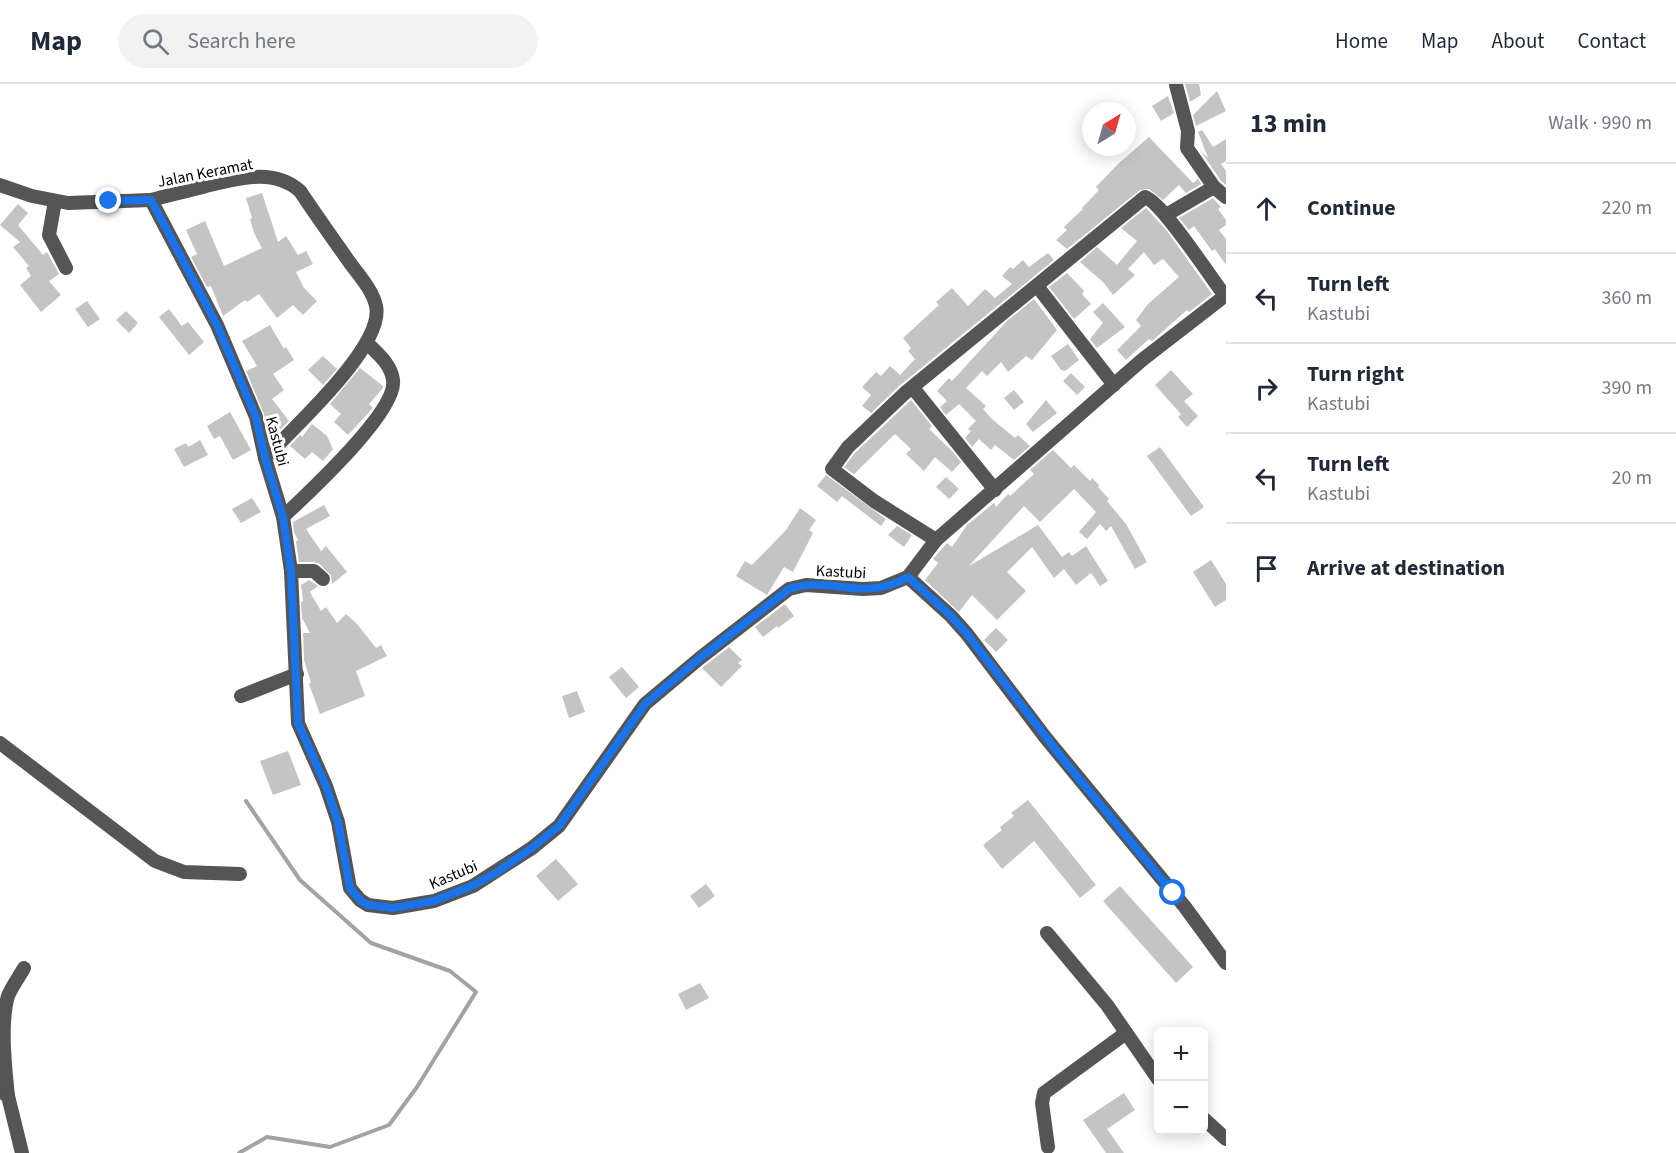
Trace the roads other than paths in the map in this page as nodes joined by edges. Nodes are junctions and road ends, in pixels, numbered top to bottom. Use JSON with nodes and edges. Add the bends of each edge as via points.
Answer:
{"nodes":[{"id":1,"x":1176,"y":85,"type":"edge"},
{"id":2,"x":0,"y":185,"type":"edge"},
{"id":3,"x":1214,"y":187,"type":"junction"},
{"id":4,"x":1226,"y":197,"type":"edge"},
{"id":5,"x":151,"y":200,"type":"junction"},
{"id":6,"x":55,"y":201,"type":"junction"},
{"id":7,"x":1166,"y":215,"type":"junction"},
{"id":8,"x":66,"y":268,"type":"dead end"},
{"id":9,"x":1037,"y":286,"type":"junction"},
{"id":10,"x":1225,"y":296,"type":"edge"},
{"id":11,"x":367,"y":343,"type":"junction"},
{"id":12,"x":1114,"y":385,"type":"junction"},
{"id":13,"x":913,"y":388,"type":"junction"},
{"id":14,"x":265,"y":458,"type":"junction"},
{"id":15,"x":995,"y":490,"type":"junction"},
{"id":16,"x":283,"y":517,"type":"junction"},
{"id":17,"x":936,"y":540,"type":"junction"},
{"id":18,"x":291,"y":571,"type":"junction"},
{"id":19,"x":908,"y":577,"type":"junction"},
{"id":20,"x":323,"y":579,"type":"dead end"},
{"id":21,"x":297,"y":674,"type":"junction"},
{"id":22,"x":241,"y":696,"type":"dead end"},
{"id":23,"x":0,"y":743,"type":"edge"},
{"id":24,"x":240,"y":874,"type":"dead end"},
{"id":25,"x":1047,"y":933,"type":"dead end"},
{"id":26,"x":1226,"y":963,"type":"edge"},
{"id":27,"x":24,"y":968,"type":"dead end"},
{"id":28,"x":1126,"y":1033,"type":"junction"},
{"id":29,"x":1154,"y":1072,"type":"edge"},
{"id":30,"x":4,"y":1093,"type":"edge"},
{"id":31,"x":1208,"y":1123,"type":"edge"},
{"id":32,"x":1226,"y":1139,"type":"edge"},
{"id":33,"x":1048,"y":1147,"type":"dead end"},
{"id":34,"x":22,"y":1153,"type":"edge"}],
"edges":[{"from":1,"to":3,"type":"street","via":[[1188,131],[1187,148]]},
{"from":2,"to":6,"type":"street"},
{"from":3,"to":4,"type":"street"},
{"from":3,"to":7,"type":"street"},
{"from":5,"to":6,"type":"street"},
{"from":5,"to":11,"type":"street","name":"Jalan Keramat","via":[[246,177],[288,182],[300,191],[376,304],[374,328]]},
{"from":5,"to":14,"type":"street","name":"Kastubi","via":[[217,325],[256,417]]},
{"from":6,"to":8,"type":"street","via":[[49,235]]},
{"from":7,"to":9,"type":"street","via":[[1150,198],[1143,198]]},
{"from":7,"to":10,"type":"street"},
{"from":9,"to":12,"type":"street"},
{"from":9,"to":13,"type":"street"},
{"from":10,"to":12,"type":"street"},
{"from":11,"to":14,"type":"street","via":[[331,390]]},
{"from":11,"to":16,"type":"street","via":[[390,367],[394,382],[390,398],[345,457]]},
{"from":12,"to":15,"type":"street"},
{"from":13,"to":15,"type":"street"},
{"from":13,"to":17,"type":"street","via":[[875,420],[832,468],[874,501]]},
{"from":14,"to":16,"type":"street","name":"Kastubi"},
{"from":15,"to":17,"type":"street"},
{"from":16,"to":18,"type":"street","name":"Kastubi"},
{"from":17,"to":19,"type":"street"},
{"from":18,"to":20,"type":"street","via":[[314,570]]},
{"from":18,"to":21,"type":"street","name":"Kastubi"},
{"from":19,"to":21,"type":"street","name":"Kastubi","via":[[881,588],[806,585],[778,596],[645,704],[559,826],[532,848],[472,886],[434,901],[393,908],[368,905],[350,888],[338,822],[298,723]]},
{"from":19,"to":26,"type":"street","via":[[967,634]]},
{"from":21,"to":22,"type":"street"},
{"from":23,"to":24,"type":"street","via":[[155,861],[184,872]]},
{"from":25,"to":28,"type":"street"},
{"from":27,"to":30,"type":"street","via":[[4,1012]]},
{"from":28,"to":29,"type":"street"},
{"from":28,"to":33,"type":"street","via":[[1044,1093]]},
{"from":30,"to":34,"type":"street"},
{"from":31,"to":32,"type":"street"}]}
